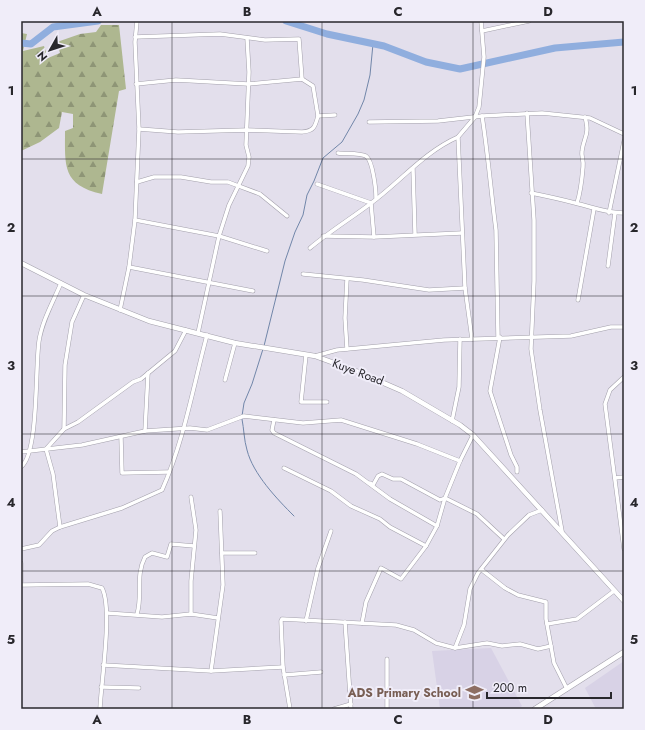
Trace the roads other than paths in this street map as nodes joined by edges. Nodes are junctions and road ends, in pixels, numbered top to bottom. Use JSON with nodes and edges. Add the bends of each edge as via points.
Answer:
{"nodes":[{"id":1,"x":137,"y":21,"type":"edge"},
{"id":2,"x":481,"y":21,"type":"edge"},
{"id":3,"x":529,"y":21,"type":"edge"},
{"id":4,"x":482,"y":31,"type":"junction"},
{"id":5,"x":135,"y":38,"type":"junction"},
{"id":6,"x":248,"y":38,"type":"junction"},
{"id":7,"x":302,"y":79,"type":"junction"},
{"id":8,"x":136,"y":84,"type":"junction"},
{"id":9,"x":248,"y":84,"type":"junction"},
{"id":10,"x":527,"y":113,"type":"junction"},
{"id":11,"x":335,"y":115,"type":"dead end"},
{"id":12,"x":318,"y":116,"type":"junction"},
{"id":13,"x":482,"y":116,"type":"junction"},
{"id":14,"x":475,"y":117,"type":"junction"},
{"id":15,"x":585,"y":117,"type":"junction"},
{"id":16,"x":369,"y":122,"type":"dead end"},
{"id":17,"x":139,"y":129,"type":"junction"},
{"id":18,"x":247,"y":130,"type":"junction"},
{"id":19,"x":624,"y":134,"type":"edge"},
{"id":20,"x":458,"y":137,"type":"junction"},
{"id":21,"x":624,"y":141,"type":"edge"},
{"id":22,"x":338,"y":153,"type":"dead end"},
{"id":23,"x":413,"y":169,"type":"junction"},
{"id":24,"x":137,"y":182,"type":"junction"},
{"id":25,"x":317,"y":184,"type":"dead end"},
{"id":26,"x":239,"y":185,"type":"junction"},
{"id":27,"x":531,"y":193,"type":"junction"},
{"id":28,"x":376,"y":198,"type":"junction"},
{"id":29,"x":371,"y":203,"type":"junction"},
{"id":30,"x":577,"y":203,"type":"junction"},
{"id":31,"x":594,"y":210,"type":"junction"},
{"id":32,"x":609,"y":213,"type":"junction"},
{"id":33,"x":615,"y":213,"type":"junction"},
{"id":34,"x":624,"y":213,"type":"edge"},
{"id":35,"x":287,"y":216,"type":"dead end"},
{"id":36,"x":135,"y":220,"type":"junction"},
{"id":37,"x":462,"y":233,"type":"junction"},
{"id":38,"x":415,"y":234,"type":"junction"},
{"id":39,"x":219,"y":236,"type":"junction"},
{"id":40,"x":324,"y":236,"type":"junction"},
{"id":41,"x":374,"y":237,"type":"junction"},
{"id":42,"x":310,"y":248,"type":"dead end"},
{"id":43,"x":267,"y":251,"type":"dead end"},
{"id":44,"x":21,"y":263,"type":"edge"},
{"id":45,"x":608,"y":266,"type":"dead end"},
{"id":46,"x":128,"y":267,"type":"junction"},
{"id":47,"x":303,"y":274,"type":"dead end"},
{"id":48,"x":347,"y":279,"type":"junction"},
{"id":49,"x":209,"y":281,"type":"junction"},
{"id":50,"x":61,"y":283,"type":"junction"},
{"id":51,"x":465,"y":288,"type":"junction"},
{"id":52,"x":253,"y":291,"type":"dead end"},
{"id":53,"x":84,"y":295,"type":"junction"},
{"id":54,"x":578,"y":300,"type":"dead end"},
{"id":55,"x":120,"y":310,"type":"junction"},
{"id":56,"x":624,"y":327,"type":"edge"},
{"id":57,"x":186,"y":330,"type":"junction"},
{"id":58,"x":198,"y":333,"type":"junction"},
{"id":59,"x":207,"y":335,"type":"junction"},
{"id":60,"x":499,"y":337,"type":"junction"},
{"id":61,"x":533,"y":337,"type":"junction"},
{"id":62,"x":460,"y":339,"type":"junction"},
{"id":63,"x":472,"y":339,"type":"junction"},
{"id":64,"x":235,"y":343,"type":"junction"},
{"id":65,"x":348,"y":349,"type":"junction"},
{"id":66,"x":306,"y":355,"type":"junction"},
{"id":67,"x":315,"y":356,"type":"junction"},
{"id":68,"x":148,"y":373,"type":"junction"},
{"id":69,"x":624,"y":376,"type":"edge"},
{"id":70,"x":225,"y":380,"type":"dead end"},
{"id":71,"x":327,"y":402,"type":"dead end"},
{"id":72,"x":274,"y":420,"type":"junction"},
{"id":73,"x":452,"y":420,"type":"junction"},
{"id":74,"x":183,"y":428,"type":"junction"},
{"id":75,"x":64,"y":429,"type":"junction"},
{"id":76,"x":145,"y":431,"type":"junction"},
{"id":77,"x":474,"y":435,"type":"junction"},
{"id":78,"x":121,"y":437,"type":"junction"},
{"id":79,"x":46,"y":449,"type":"junction"},
{"id":80,"x":31,"y":451,"type":"junction"},
{"id":81,"x":21,"y":452,"type":"edge"},
{"id":82,"x":460,"y":461,"type":"junction"},
{"id":83,"x":21,"y":467,"type":"edge"},
{"id":84,"x":284,"y":468,"type":"dead end"},
{"id":85,"x":168,"y":472,"type":"junction"},
{"id":86,"x":517,"y":472,"type":"dead end"},
{"id":87,"x":624,"y":477,"type":"edge"},
{"id":88,"x":615,"y":478,"type":"junction"},
{"id":89,"x":364,"y":480,"type":"junction"},
{"id":90,"x":190,"y":497,"type":"dead end"},
{"id":91,"x":445,"y":498,"type":"junction"},
{"id":92,"x":543,"y":509,"type":"junction"},
{"id":93,"x":220,"y":511,"type":"dead end"},
{"id":94,"x":437,"y":526,"type":"junction"},
{"id":95,"x":60,"y":527,"type":"junction"},
{"id":96,"x":331,"y":531,"type":"dead end"},
{"id":97,"x":562,"y":531,"type":"junction"},
{"id":98,"x":504,"y":539,"type":"junction"},
{"id":99,"x":194,"y":546,"type":"junction"},
{"id":100,"x":426,"y":546,"type":"junction"},
{"id":101,"x":21,"y":549,"type":"edge"},
{"id":102,"x":624,"y":550,"type":"edge"},
{"id":103,"x":222,"y":552,"type":"junction"},
{"id":104,"x":255,"y":553,"type":"dead end"},
{"id":105,"x":21,"y":563,"type":"edge"},
{"id":106,"x":482,"y":570,"type":"junction"},
{"id":107,"x":21,"y":582,"type":"edge"},
{"id":108,"x":21,"y":585,"type":"edge"},
{"id":109,"x":614,"y":591,"type":"junction"},
{"id":110,"x":624,"y":601,"type":"edge"},
{"id":111,"x":107,"y":613,"type":"junction"},
{"id":112,"x":137,"y":614,"type":"junction"},
{"id":113,"x":191,"y":614,"type":"junction"},
{"id":114,"x":218,"y":618,"type":"junction"},
{"id":115,"x":306,"y":621,"type":"junction"},
{"id":116,"x":345,"y":622,"type":"junction"},
{"id":117,"x":362,"y":623,"type":"junction"},
{"id":118,"x":547,"y":624,"type":"junction"},
{"id":119,"x":551,"y":646,"type":"junction"},
{"id":120,"x":455,"y":648,"type":"junction"},
{"id":121,"x":624,"y":652,"type":"edge"},
{"id":122,"x":387,"y":659,"type":"dead end"},
{"id":123,"x":103,"y":665,"type":"junction"},
{"id":124,"x":282,"y":667,"type":"junction"},
{"id":125,"x":211,"y":671,"type":"junction"},
{"id":126,"x":321,"y":672,"type":"dead end"},
{"id":127,"x":284,"y":675,"type":"junction"},
{"id":128,"x":101,"y":687,"type":"junction"},
{"id":129,"x":139,"y":688,"type":"dead end"},
{"id":130,"x":567,"y":689,"type":"junction"},
{"id":131,"x":350,"y":704,"type":"junction"},
{"id":132,"x":100,"y":709,"type":"edge"},
{"id":133,"x":290,"y":709,"type":"edge"},
{"id":134,"x":334,"y":709,"type":"edge"},
{"id":135,"x":351,"y":709,"type":"edge"},
{"id":136,"x":387,"y":709,"type":"edge"},
{"id":137,"x":535,"y":709,"type":"edge"}],
"edges":[{"from":1,"to":5,"type":"street"},
{"from":2,"to":4,"type":"street"},
{"from":3,"to":4,"type":"street"},
{"from":4,"to":14,"type":"street","via":[[483,74],[480,107]]},
{"from":5,"to":6,"type":"street","via":[[220,34]]},
{"from":5,"to":8,"type":"street"},
{"from":6,"to":7,"type":"street","via":[[299,39]]},
{"from":6,"to":9,"type":"street"},
{"from":7,"to":9,"type":"street"},
{"from":7,"to":12,"type":"street","via":[[313,86]]},
{"from":8,"to":9,"type":"street","via":[[188,80]]},
{"from":8,"to":17,"type":"street"},
{"from":9,"to":18,"type":"street"},
{"from":10,"to":13,"type":"street"},
{"from":10,"to":15,"type":"street"},
{"from":10,"to":27,"type":"street"},
{"from":11,"to":12,"type":"street"},
{"from":12,"to":18,"type":"street","via":[[315,128],[310,132]]},
{"from":13,"to":14,"type":"street"},
{"from":13,"to":60,"type":"street","via":[[496,230]]},
{"from":14,"to":16,"type":"street","via":[[438,121]]},
{"from":14,"to":20,"type":"street"},
{"from":15,"to":19,"type":"street"},
{"from":15,"to":30,"type":"street","via":[[588,126],[587,138],[582,150],[581,190]]},
{"from":17,"to":18,"type":"street","via":[[185,132]]},
{"from":17,"to":24,"type":"street"},
{"from":18,"to":26,"type":"street","via":[[248,166]]},
{"from":20,"to":23,"type":"street","via":[[421,159]]},
{"from":20,"to":37,"type":"street"},
{"from":21,"to":32,"type":"street"},
{"from":22,"to":28,"type":"street","via":[[368,159],[375,181]]},
{"from":23,"to":28,"type":"street"},
{"from":23,"to":38,"type":"street"},
{"from":24,"to":26,"type":"street","via":[[154,177],[181,177]]},
{"from":24,"to":36,"type":"street"},
{"from":25,"to":29,"type":"street"},
{"from":26,"to":35,"type":"street","via":[[260,194]]},
{"from":26,"to":39,"type":"street","via":[[229,205]]},
{"from":27,"to":30,"type":"street"},
{"from":27,"to":61,"type":"street","via":[[534,226]]},
{"from":28,"to":29,"type":"street"},
{"from":29,"to":40,"type":"street"},
{"from":29,"to":41,"type":"street"},
{"from":30,"to":31,"type":"street"},
{"from":31,"to":32,"type":"street"},
{"from":31,"to":54,"type":"street"},
{"from":32,"to":33,"type":"street"},
{"from":33,"to":34,"type":"street"},
{"from":33,"to":45,"type":"street"},
{"from":36,"to":39,"type":"street"},
{"from":36,"to":46,"type":"street"},
{"from":37,"to":38,"type":"street"},
{"from":37,"to":51,"type":"street"},
{"from":38,"to":41,"type":"street"},
{"from":39,"to":43,"type":"street"},
{"from":39,"to":49,"type":"street"},
{"from":40,"to":41,"type":"street"},
{"from":40,"to":42,"type":"street"},
{"from":44,"to":50,"type":"street","name":"Kuye Road"},
{"from":46,"to":49,"type":"street","via":[[174,277]]},
{"from":46,"to":55,"type":"street"},
{"from":47,"to":48,"type":"street"},
{"from":48,"to":51,"type":"street","via":[[429,290]]},
{"from":48,"to":65,"type":"street","via":[[345,318]]},
{"from":49,"to":52,"type":"street"},
{"from":49,"to":58,"type":"street"},
{"from":50,"to":53,"type":"street","name":"Kuye Road"},
{"from":50,"to":80,"type":"street","via":[[39,339]]},
{"from":51,"to":63,"type":"street"},
{"from":53,"to":55,"type":"street","name":"Kuye Road"},
{"from":53,"to":75,"type":"street","via":[[72,322],[65,365]]},
{"from":55,"to":57,"type":"street","name":"Kuye Road","via":[[149,321]]},
{"from":56,"to":61,"type":"street","via":[[571,336]]},
{"from":57,"to":58,"type":"street","name":"Kuye Road"},
{"from":57,"to":68,"type":"street","via":[[175,351]]},
{"from":58,"to":59,"type":"street","name":"Kuye Road"},
{"from":59,"to":64,"type":"street","name":"Kuye Road"},
{"from":59,"to":74,"type":"street"},
{"from":60,"to":61,"type":"street"},
{"from":60,"to":63,"type":"street"},
{"from":60,"to":86,"type":"street","via":[[490,391]]},
{"from":61,"to":97,"type":"street","via":[[531,349],[540,410]]},
{"from":62,"to":63,"type":"street"},
{"from":62,"to":65,"type":"street"},
{"from":62,"to":73,"type":"street","via":[[459,387]]},
{"from":64,"to":66,"type":"street","name":"Kuye Road"},
{"from":64,"to":70,"type":"street"},
{"from":65,"to":67,"type":"street"},
{"from":66,"to":67,"type":"street","name":"Kuye Road"},
{"from":66,"to":71,"type":"street","via":[[301,402]]},
{"from":67,"to":73,"type":"street","name":"Kuye Road","via":[[381,381]]},
{"from":68,"to":75,"type":"street"},
{"from":68,"to":76,"type":"street"},
{"from":69,"to":88,"type":"street","via":[[610,390],[605,404]]},
{"from":72,"to":74,"type":"street","via":[[244,416],[207,430]]},
{"from":72,"to":82,"type":"street","via":[[303,423],[328,420],[346,422],[429,448]]},
{"from":72,"to":89,"type":"street","via":[[274,433]]},
{"from":73,"to":77,"type":"street","name":"Kuye Road"},
{"from":74,"to":76,"type":"street"},
{"from":74,"to":85,"type":"street"},
{"from":75,"to":79,"type":"street"},
{"from":76,"to":78,"type":"street"},
{"from":77,"to":82,"type":"street"},
{"from":77,"to":92,"type":"street","name":"Kuye Road"},
{"from":78,"to":79,"type":"street"},
{"from":78,"to":85,"type":"street","via":[[122,473]]},
{"from":79,"to":80,"type":"street"},
{"from":79,"to":95,"type":"street","via":[[53,474]]},
{"from":80,"to":81,"type":"street"},
{"from":80,"to":83,"type":"street"},
{"from":82,"to":91,"type":"street"},
{"from":84,"to":100,"type":"street","via":[[331,491],[351,506],[380,519]]},
{"from":85,"to":95,"type":"street","via":[[159,492],[84,521]]},
{"from":87,"to":88,"type":"street"},
{"from":88,"to":102,"type":"street"},
{"from":89,"to":91,"type":"street","via":[[372,485],[382,474],[393,479],[401,479],[440,500]]},
{"from":89,"to":94,"type":"street","via":[[390,500]]},
{"from":90,"to":99,"type":"street","via":[[196,524]]},
{"from":91,"to":94,"type":"street"},
{"from":91,"to":98,"type":"street","via":[[477,514]]},
{"from":92,"to":97,"type":"street","name":"Kuye Road"},
{"from":92,"to":98,"type":"street","via":[[529,515]]},
{"from":93,"to":103,"type":"street"},
{"from":94,"to":100,"type":"street"},
{"from":95,"to":101,"type":"street","via":[[52,531],[39,546]]},
{"from":96,"to":115,"type":"street","via":[[318,568]]},
{"from":97,"to":109,"type":"street","name":"Kuye Road"},
{"from":98,"to":106,"type":"street"},
{"from":99,"to":112,"type":"street","via":[[171,544],[167,557],[152,553],[146,557],[140,573],[140,603]]},
{"from":99,"to":113,"type":"street"},
{"from":100,"to":117,"type":"street","via":[[401,579],[381,568],[366,602]]},
{"from":103,"to":104,"type":"street"},
{"from":103,"to":114,"type":"street","via":[[223,585]]},
{"from":105,"to":107,"type":"street"},
{"from":106,"to":118,"type":"street","via":[[518,596],[546,602]]},
{"from":106,"to":120,"type":"street","via":[[470,589],[464,625]]},
{"from":108,"to":111,"type":"street","via":[[97,585],[106,595]]},
{"from":109,"to":110,"type":"street","name":"Kuye Road"},
{"from":109,"to":118,"type":"street","via":[[577,619]]},
{"from":111,"to":112,"type":"street"},
{"from":111,"to":123,"type":"street"},
{"from":112,"to":113,"type":"street","via":[[162,617]]},
{"from":113,"to":114,"type":"street"},
{"from":114,"to":125,"type":"street"},
{"from":115,"to":116,"type":"street"},
{"from":115,"to":124,"type":"street","via":[[282,619]]},
{"from":116,"to":117,"type":"street"},
{"from":116,"to":131,"type":"street"},
{"from":117,"to":120,"type":"street","via":[[406,627],[436,643]]},
{"from":118,"to":119,"type":"street"},
{"from":119,"to":120,"type":"street","via":[[538,649],[520,644],[487,644]]},
{"from":119,"to":130,"type":"street","via":[[554,663]]},
{"from":121,"to":130,"type":"main road"},
{"from":122,"to":136,"type":"street"},
{"from":123,"to":125,"type":"street"},
{"from":123,"to":128,"type":"street"},
{"from":124,"to":125,"type":"street"},
{"from":124,"to":127,"type":"street"},
{"from":126,"to":127,"type":"street"},
{"from":127,"to":133,"type":"street"},
{"from":128,"to":129,"type":"street"},
{"from":128,"to":132,"type":"street"},
{"from":130,"to":137,"type":"main road"},
{"from":131,"to":134,"type":"street"},
{"from":131,"to":135,"type":"street"}]}
